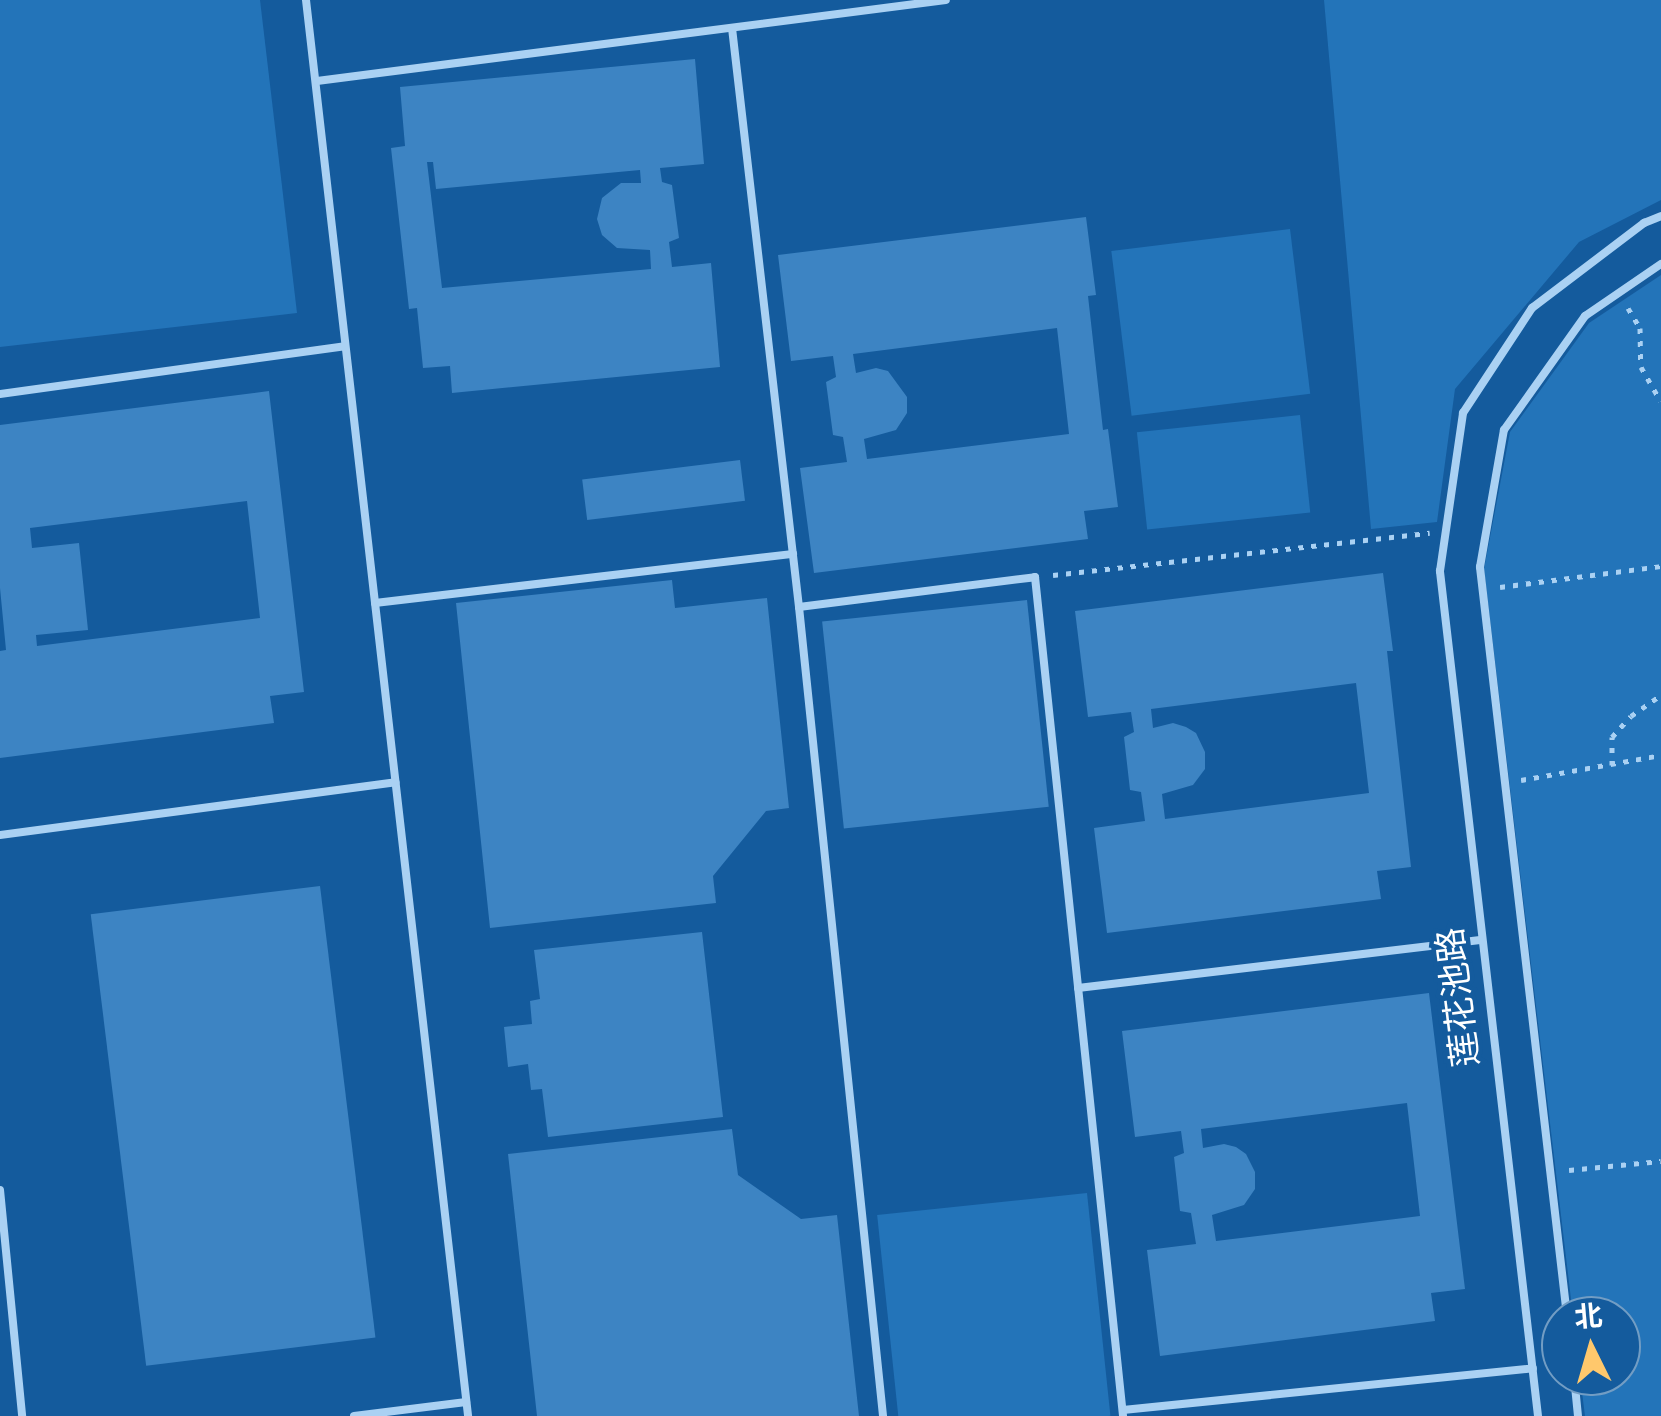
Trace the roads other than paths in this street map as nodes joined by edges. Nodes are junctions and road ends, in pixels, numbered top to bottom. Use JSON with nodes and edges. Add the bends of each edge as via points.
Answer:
{"nodes":[{"id":1,"x":306,"y":0,"type":"edge"},
{"id":2,"x":946,"y":0,"type":"edge"},
{"id":3,"x":732,"y":28,"type":"junction"},
{"id":4,"x":317,"y":81,"type":"junction"},
{"id":5,"x":1661,"y":216,"type":"edge"},
{"id":6,"x":1661,"y":264,"type":"edge"},
{"id":7,"x":345,"y":346,"type":"junction"},
{"id":8,"x":0,"y":394,"type":"edge"},
{"id":9,"x":793,"y":554,"type":"junction"},
{"id":10,"x":374,"y":603,"type":"junction"},
{"id":11,"x":799,"y":607,"type":"junction"},
{"id":12,"x":395,"y":782,"type":"junction"},
{"id":13,"x":0,"y":834,"type":"edge"},
{"id":14,"x":1480,"y":940,"type":"junction"},
{"id":15,"x":1078,"y":988,"type":"junction"},
{"id":16,"x":0,"y":1190,"type":"edge"},
{"id":17,"x":1565,"y":1296,"type":"edge"},
{"id":18,"x":1533,"y":1368,"type":"junction"},
{"id":19,"x":466,"y":1402,"type":"junction"},
{"id":20,"x":1123,"y":1413,"type":"edge"},
{"id":21,"x":22,"y":1416,"type":"edge"},
{"id":22,"x":354,"y":1416,"type":"edge"},
{"id":23,"x":468,"y":1416,"type":"edge"},
{"id":24,"x":883,"y":1416,"type":"edge"},
{"id":25,"x":1538,"y":1416,"type":"edge"}],
"edges":[{"from":1,"to":4,"type":"lane"},
{"from":2,"to":3,"type":"lane"},
{"from":3,"to":4,"type":"lane"},
{"from":3,"to":9,"type":"lane"},
{"from":4,"to":7,"type":"lane"},
{"from":5,"to":14,"type":"lane","name":"莲花池路","via":[[1532,308],[1463,413],[1440,571]]},
{"from":6,"to":17,"type":"lane","name":"莲花池路","via":[[1585,316],[1504,430],[1480,567]]},
{"from":7,"to":8,"type":"lane"},
{"from":7,"to":10,"type":"lane"},
{"from":9,"to":10,"type":"lane"},
{"from":9,"to":11,"type":"lane"},
{"from":10,"to":12,"type":"lane"},
{"from":11,"to":15,"type":"lane","via":[[1035,577]]},
{"from":11,"to":24,"type":"lane"},
{"from":12,"to":13,"type":"lane"},
{"from":12,"to":19,"type":"lane"},
{"from":14,"to":15,"type":"lane"},
{"from":14,"to":18,"type":"lane","name":"莲花池路"},
{"from":15,"to":20,"type":"lane"},
{"from":16,"to":21,"type":"lane"},
{"from":18,"to":20,"type":"lane"},
{"from":18,"to":25,"type":"lane","name":"莲花池路"},
{"from":19,"to":22,"type":"lane"},
{"from":19,"to":23,"type":"lane"}]}
